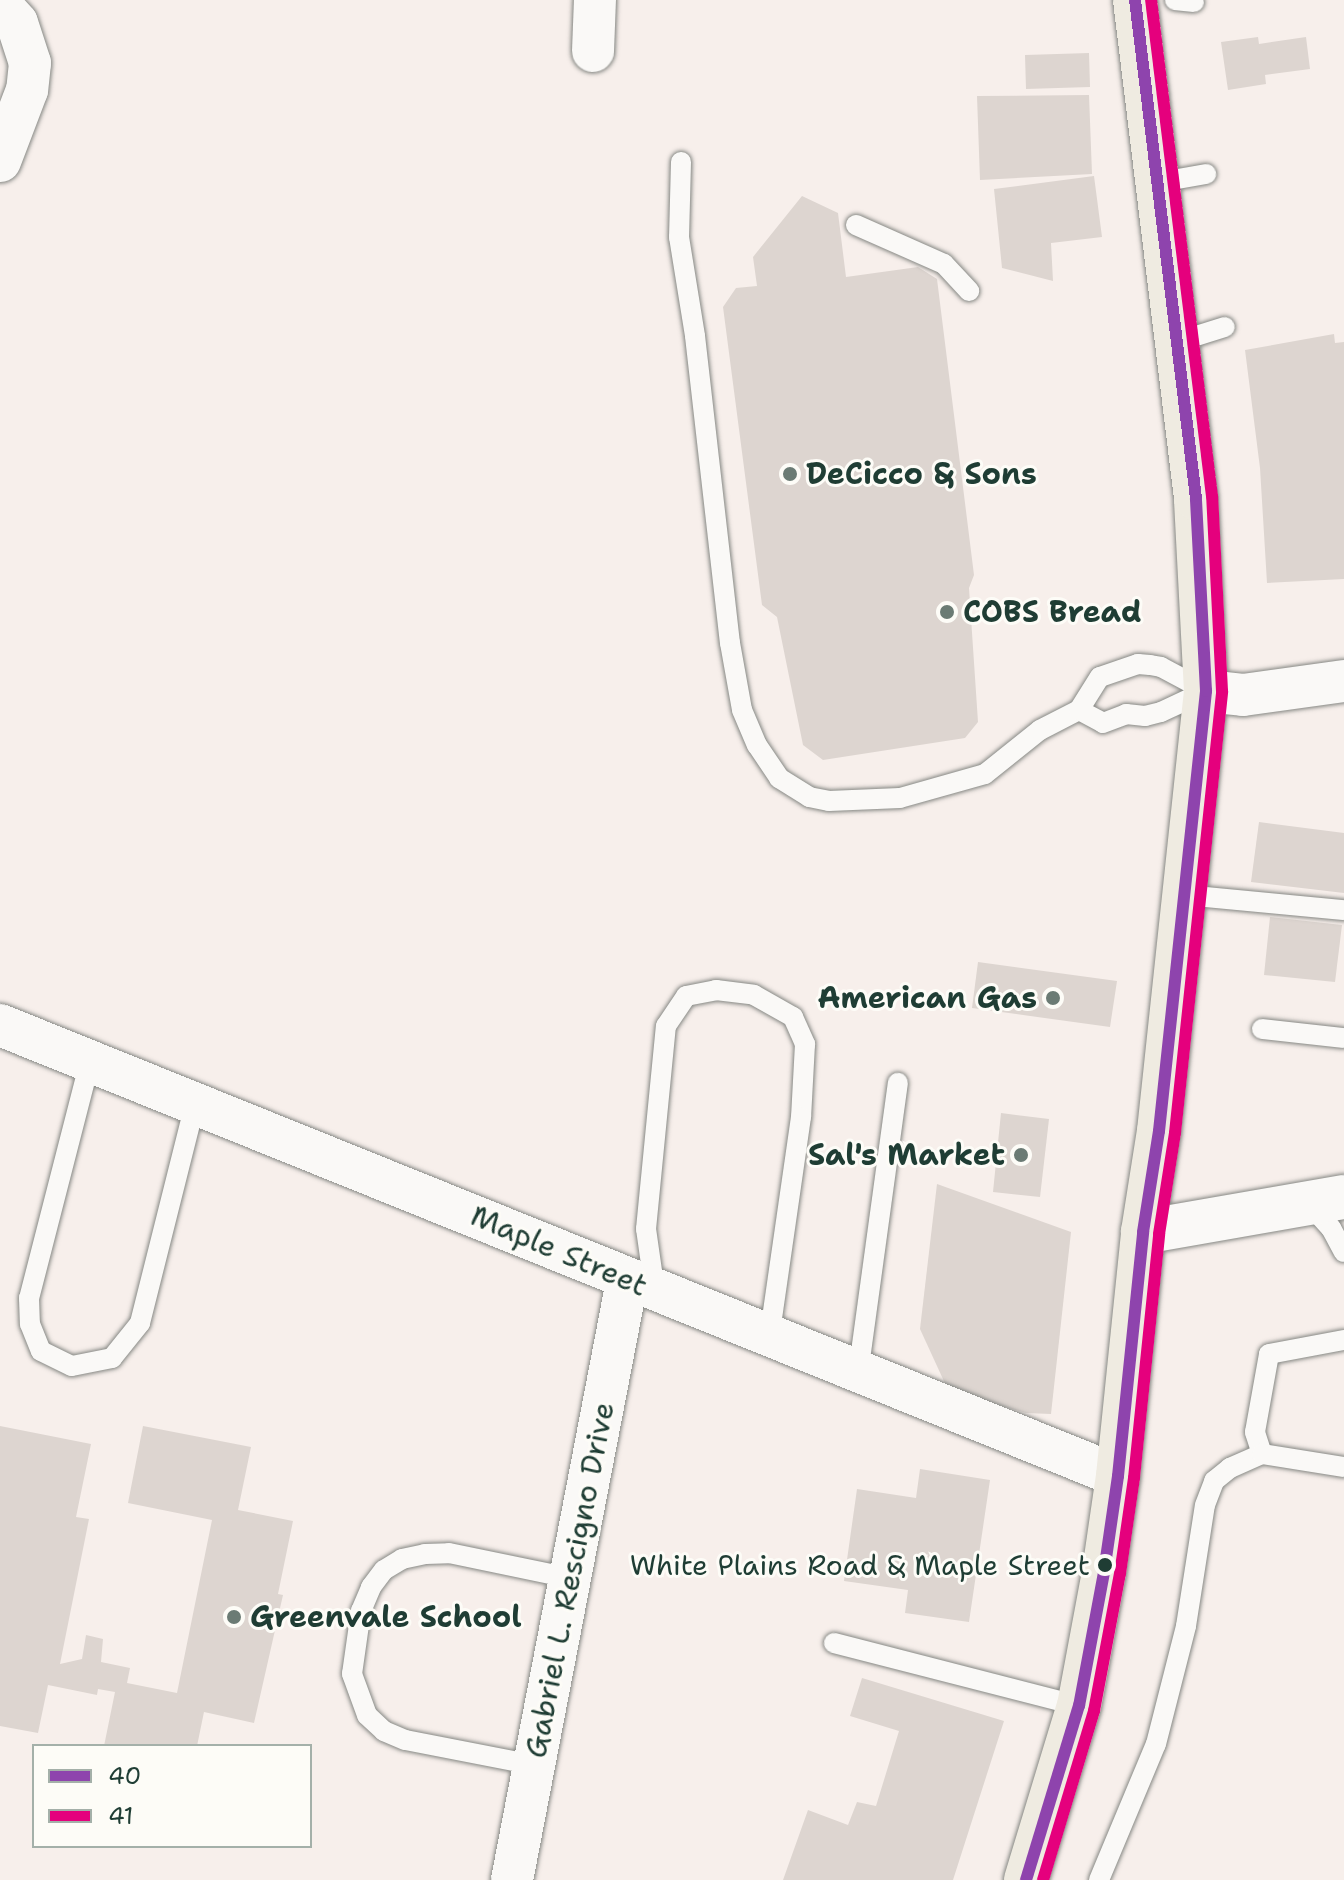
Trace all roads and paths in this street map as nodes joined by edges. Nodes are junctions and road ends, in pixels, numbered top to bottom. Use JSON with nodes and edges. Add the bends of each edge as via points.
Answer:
{"nodes":[{"id":1,"x":595,"y":0,"type":"edge"},
{"id":2,"x":1135,"y":0,"type":"edge"},
{"id":3,"x":0,"y":4,"type":"edge"},
{"id":4,"x":593,"y":51,"type":"dead end"},
{"id":5,"x":0,"y":161,"type":"edge"},
{"id":6,"x":681,"y":162,"type":"dead end"},
{"id":7,"x":1206,"y":174,"type":"dead end"},
{"id":8,"x":1155,"y":183,"type":"junction"},
{"id":9,"x":856,"y":225,"type":"dead end"},
{"id":10,"x":969,"y":291,"type":"dead end"},
{"id":11,"x":1225,"y":327,"type":"dead end"},
{"id":12,"x":1177,"y":342,"type":"junction"},
{"id":13,"x":1344,"y":681,"type":"edge"},
{"id":14,"x":1206,"y":691,"type":"junction"},
{"id":15,"x":1079,"y":710,"type":"junction"},
{"id":16,"x":1184,"y":895,"type":"junction"},
{"id":17,"x":1344,"y":910,"type":"edge"},
{"id":18,"x":0,"y":1025,"type":"edge"},
{"id":19,"x":1262,"y":1029,"type":"dead end"},
{"id":20,"x":1344,"y":1038,"type":"edge"},
{"id":21,"x":90,"y":1061,"type":"junction"},
{"id":22,"x":898,"y":1083,"type":"dead end"},
{"id":23,"x":195,"y":1104,"type":"junction"},
{"id":24,"x":1327,"y":1201,"type":"edge"},
{"id":25,"x":1143,"y":1232,"type":"junction"},
{"id":26,"x":1344,"y":1252,"type":"edge"},
{"id":27,"x":641,"y":1286,"type":"junction"},
{"id":28,"x":769,"y":1338,"type":"junction"},
{"id":29,"x":1344,"y":1340,"type":"edge"},
{"id":30,"x":858,"y":1374,"type":"junction"},
{"id":31,"x":1262,"y":1454,"type":"junction"},
{"id":32,"x":1344,"y":1467,"type":"edge"},
{"id":33,"x":1118,"y":1476,"type":"junction"},
{"id":34,"x":570,"y":1578,"type":"junction"},
{"id":35,"x":834,"y":1643,"type":"dead end"},
{"id":36,"x":1079,"y":1706,"type":"junction"},
{"id":37,"x":534,"y":1765,"type":"junction"},
{"id":38,"x":512,"y":1880,"type":"edge"},
{"id":39,"x":1026,"y":1880,"type":"edge"},
{"id":40,"x":1099,"y":1880,"type":"edge"}],
"edges":[{"from":1,"to":4,"type":"street"},
{"from":2,"to":8,"type":"main road"},
{"from":3,"to":5,"type":"street","via":[[17,23],[30,63],[27,90]]},
{"from":6,"to":15,"type":"lane","via":[[679,237],[730,643],[742,710],[779,778],[809,797],[829,801],[900,798],[985,774],[1040,730]]},
{"from":7,"to":8,"type":"lane"},
{"from":8,"to":12,"type":"main road"},
{"from":9,"to":10,"type":"lane","via":[[944,264]]},
{"from":11,"to":12,"type":"lane"},
{"from":12,"to":14,"type":"main road","via":[[1196,498]]},
{"from":13,"to":14,"type":"street","via":[[1243,695]]},
{"from":14,"to":15,"type":"lane","via":[[1161,712],[1126,714],[1103,723]]},
{"from":14,"to":15,"type":"lane","via":[[1161,667],[1138,664],[1100,677]]},
{"from":14,"to":16,"type":"main road"},
{"from":16,"to":17,"type":"lane"},
{"from":16,"to":25,"type":"main road"},
{"from":18,"to":21,"type":"street","name":"Maple Street"},
{"from":19,"to":20,"type":"lane"},
{"from":21,"to":23,"type":"street","name":"Maple Street"},
{"from":21,"to":23,"type":"lane","via":[[29,1298],[30,1324],[41,1351],[72,1366],[112,1358],[140,1323]]},
{"from":22,"to":30,"type":"lane"},
{"from":23,"to":27,"type":"street","name":"Maple Street"},
{"from":24,"to":25,"type":"street"},
{"from":24,"to":26,"type":"lane","via":[[1331,1228]]},
{"from":25,"to":33,"type":"main road"},
{"from":27,"to":28,"type":"street","name":"Maple Street"},
{"from":27,"to":28,"type":"lane","via":[[666,1026],[686,996],[716,990],[754,995],[793,1017],[805,1044],[801,1117]]},
{"from":27,"to":34,"type":"street","name":"Gabriel L. Rescigno Drive"},
{"from":28,"to":30,"type":"street","name":"Maple Street"},
{"from":29,"to":31,"type":"lane","via":[[1269,1354],[1255,1432]]},
{"from":30,"to":33,"type":"street","name":"Maple Street"},
{"from":31,"to":32,"type":"lane"},
{"from":31,"to":40,"type":"lane","via":[[1230,1468],[1209,1493],[1186,1626],[1156,1744]]},
{"from":33,"to":36,"type":"main road"},
{"from":34,"to":37,"type":"street","name":"Gabriel L. Rescigno Drive"},
{"from":34,"to":37,"type":"lane","via":[[449,1553],[425,1554],[384,1570],[361,1611],[352,1674],[367,1715],[384,1731],[405,1740]]},
{"from":35,"to":36,"type":"lane"},
{"from":36,"to":39,"type":"main road"},
{"from":37,"to":38,"type":"street","name":"Gabriel L. Rescigno Drive"}]}
